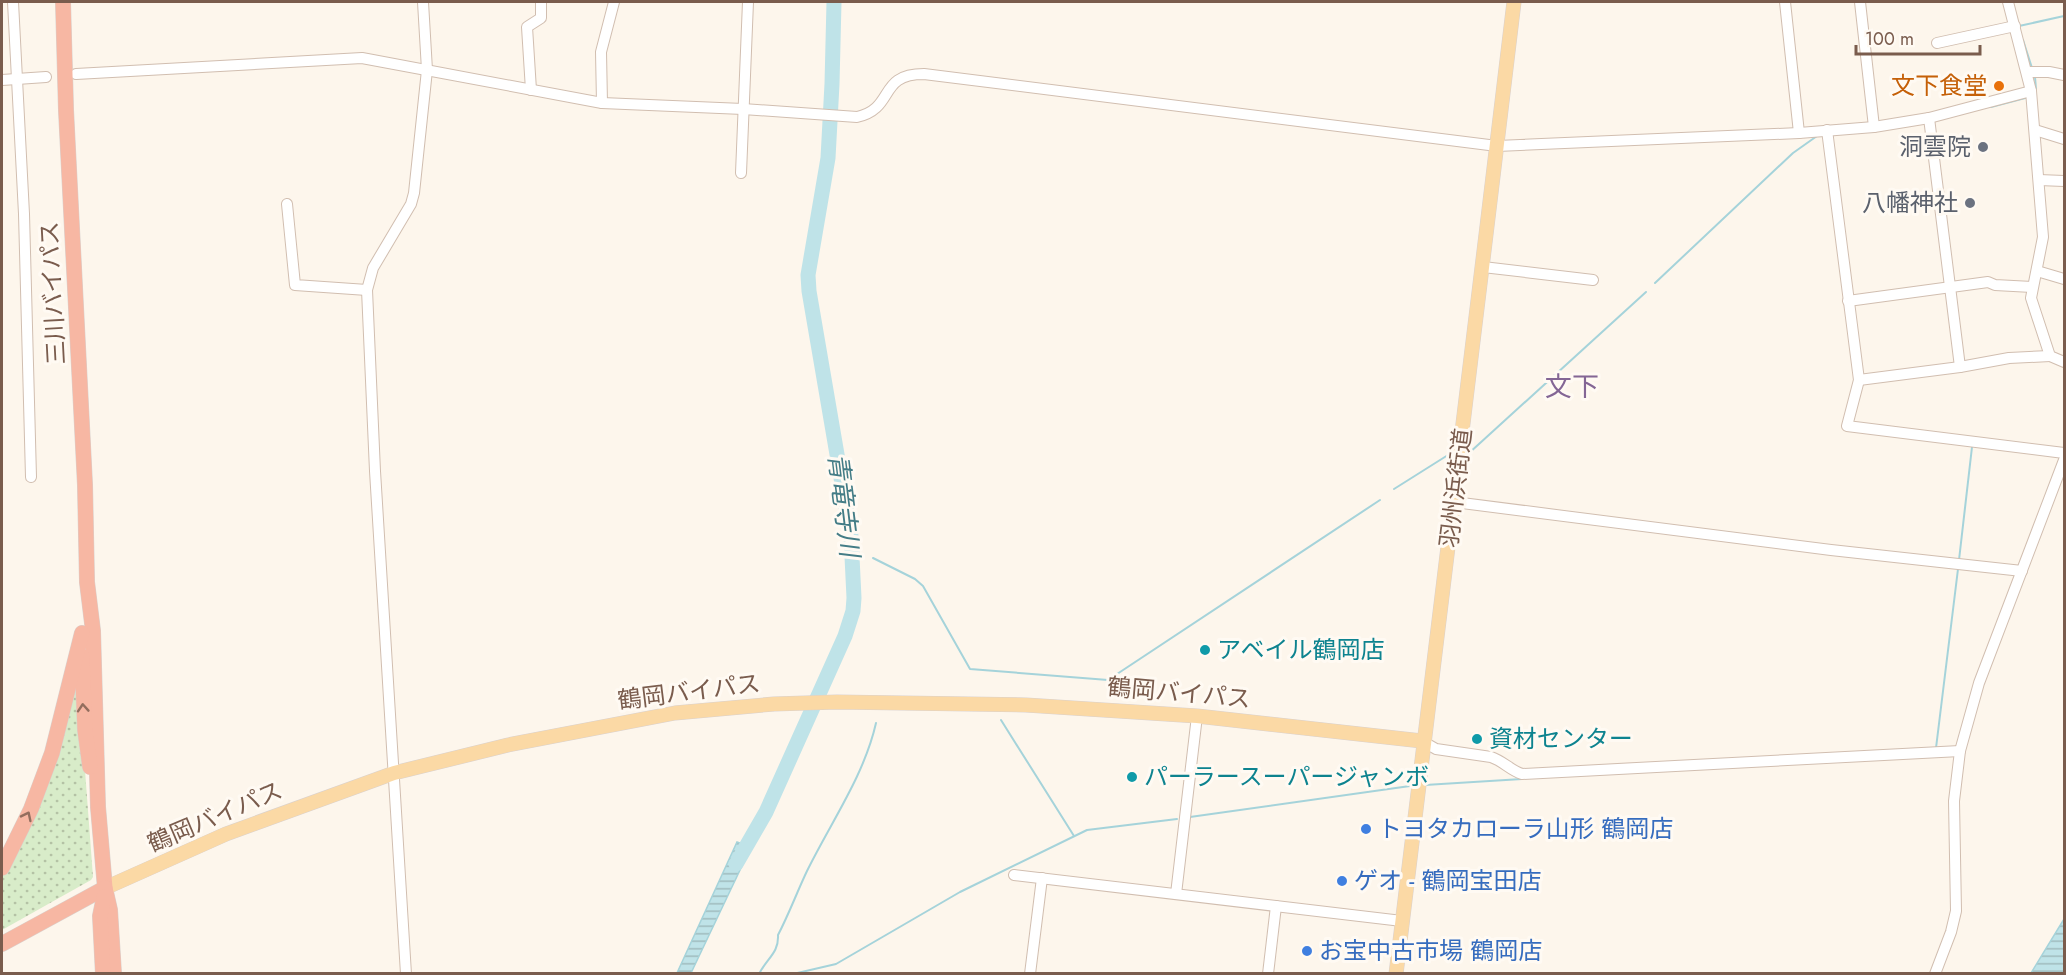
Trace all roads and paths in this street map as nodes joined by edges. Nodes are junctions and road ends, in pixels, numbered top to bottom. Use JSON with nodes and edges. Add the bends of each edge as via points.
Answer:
{"nodes":[{"id":1,"x":13,"y":2,"type":"edge"},
{"id":2,"x":63,"y":2,"type":"edge"},
{"id":3,"x":423,"y":2,"type":"edge"},
{"id":4,"x":541,"y":2,"type":"edge"},
{"id":5,"x":614,"y":2,"type":"edge"},
{"id":6,"x":748,"y":2,"type":"edge"},
{"id":7,"x":1514,"y":2,"type":"edge"},
{"id":8,"x":1785,"y":2,"type":"edge"},
{"id":9,"x":1860,"y":2,"type":"edge"},
{"id":10,"x":2008,"y":2,"type":"edge"},
{"id":11,"x":2015,"y":26,"type":"junction"},
{"id":12,"x":1936,"y":43,"type":"dead end"},
{"id":13,"x":427,"y":70,"type":"junction"},
{"id":14,"x":2032,"y":72,"type":"junction"},
{"id":15,"x":76,"y":74,"type":"dead end"},
{"id":16,"x":2064,"y":75,"type":"edge"},
{"id":17,"x":46,"y":77,"type":"dead end"},
{"id":18,"x":18,"y":78,"type":"junction"},
{"id":19,"x":2,"y":80,"type":"edge"},
{"id":20,"x":531,"y":90,"type":"junction"},
{"id":21,"x":2031,"y":91,"type":"junction"},
{"id":22,"x":602,"y":103,"type":"junction"},
{"id":23,"x":743,"y":109,"type":"junction"},
{"id":24,"x":1930,"y":121,"type":"junction"},
{"id":25,"x":1874,"y":127,"type":"junction"},
{"id":26,"x":2035,"y":130,"type":"junction"},
{"id":27,"x":1799,"y":133,"type":"junction"},
{"id":28,"x":1827,"y":133,"type":"junction"},
{"id":29,"x":2064,"y":139,"type":"edge"},
{"id":30,"x":1497,"y":146,"type":"junction"},
{"id":31,"x":741,"y":173,"type":"dead end"},
{"id":32,"x":2039,"y":180,"type":"junction"},
{"id":33,"x":2064,"y":181,"type":"edge"},
{"id":34,"x":287,"y":204,"type":"dead end"},
{"id":35,"x":1483,"y":267,"type":"junction"},
{"id":36,"x":2037,"y":271,"type":"junction"},
{"id":37,"x":2064,"y":279,"type":"edge"},
{"id":38,"x":1593,"y":280,"type":"dead end"},
{"id":39,"x":2032,"y":287,"type":"junction"},
{"id":40,"x":1952,"y":288,"type":"junction"},
{"id":41,"x":367,"y":290,"type":"junction"},
{"id":42,"x":1848,"y":301,"type":"junction"},
{"id":43,"x":2050,"y":356,"type":"junction"},
{"id":44,"x":2064,"y":362,"type":"edge"},
{"id":45,"x":1960,"y":367,"type":"junction"},
{"id":46,"x":1859,"y":380,"type":"junction"},
{"id":47,"x":2064,"y":453,"type":"edge"},
{"id":48,"x":2064,"y":460,"type":"edge"},
{"id":49,"x":31,"y":477,"type":"dead end"},
{"id":50,"x":1454,"y":502,"type":"junction"},
{"id":51,"x":2022,"y":571,"type":"junction"},
{"id":52,"x":87,"y":582,"type":"junction"},
{"id":53,"x":82,"y":633,"type":"junction"},
{"id":54,"x":1197,"y":716,"type":"junction"},
{"id":55,"x":1422,"y":741,"type":"junction"},
{"id":56,"x":1960,"y":751,"type":"junction"},
{"id":57,"x":394,"y":773,"type":"junction"},
{"id":58,"x":99,"y":807,"type":"junction"},
{"id":59,"x":2,"y":868,"type":"edge"},
{"id":60,"x":1014,"y":875,"type":"dead end"},
{"id":61,"x":1041,"y":878,"type":"junction"},
{"id":62,"x":105,"y":888,"type":"junction"},
{"id":63,"x":1176,"y":894,"type":"junction"},
{"id":64,"x":1276,"y":906,"type":"junction"},
{"id":65,"x":1402,"y":921,"type":"junction"},
{"id":66,"x":2,"y":944,"type":"edge"},
{"id":67,"x":103,"y":974,"type":"edge"},
{"id":68,"x":114,"y":974,"type":"edge"},
{"id":69,"x":406,"y":974,"type":"edge"},
{"id":70,"x":1030,"y":974,"type":"edge"},
{"id":71,"x":1268,"y":974,"type":"edge"},
{"id":72,"x":1396,"y":974,"type":"edge"},
{"id":73,"x":1935,"y":974,"type":"edge"}],
"edges":[{"from":1,"to":18,"type":"street"},
{"from":2,"to":52,"type":"highway","name":"三川バイパス"},
{"from":3,"to":13,"type":"street"},
{"from":4,"to":20,"type":"street","via":[[541,18],[527,27]]},
{"from":5,"to":22,"type":"street","via":[[601,52]]},
{"from":6,"to":23,"type":"street"},
{"from":7,"to":30,"type":"main road","name":"羽州浜街道"},
{"from":8,"to":27,"type":"street"},
{"from":9,"to":25,"type":"street"},
{"from":10,"to":11,"type":"street"},
{"from":11,"to":12,"type":"street"},
{"from":11,"to":14,"type":"street"},
{"from":13,"to":15,"type":"street","via":[[353,58]]},
{"from":13,"to":20,"type":"street"},
{"from":13,"to":41,"type":"street","via":[[411,204],[373,268]]},
{"from":14,"to":16,"type":"street"},
{"from":14,"to":21,"type":"street"},
{"from":17,"to":18,"type":"street"},
{"from":18,"to":19,"type":"street"},
{"from":18,"to":49,"type":"street"},
{"from":20,"to":22,"type":"street"},
{"from":21,"to":24,"type":"street"},
{"from":21,"to":26,"type":"street"},
{"from":22,"to":23,"type":"street"},
{"from":23,"to":30,"type":"street","via":[[857,117],[867,115],[882,103],[896,80],[924,74]]},
{"from":23,"to":31,"type":"street"},
{"from":24,"to":25,"type":"street"},
{"from":24,"to":40,"type":"street"},
{"from":25,"to":28,"type":"street"},
{"from":26,"to":29,"type":"street"},
{"from":26,"to":32,"type":"street"},
{"from":27,"to":28,"type":"street"},
{"from":27,"to":30,"type":"street"},
{"from":28,"to":42,"type":"street"},
{"from":30,"to":35,"type":"main road","name":"羽州浜街道"},
{"from":32,"to":33,"type":"street"},
{"from":32,"to":36,"type":"street","via":[[2043,237]]},
{"from":34,"to":41,"type":"street","via":[[295,285]]},
{"from":35,"to":38,"type":"street"},
{"from":35,"to":50,"type":"main road","name":"羽州浜街道"},
{"from":36,"to":37,"type":"street"},
{"from":36,"to":39,"type":"street"},
{"from":39,"to":40,"type":"street","via":[[1988,282]]},
{"from":39,"to":43,"type":"street","via":[[2031,298]]},
{"from":40,"to":42,"type":"street"},
{"from":40,"to":45,"type":"street"},
{"from":41,"to":57,"type":"street"},
{"from":42,"to":46,"type":"street"},
{"from":43,"to":44,"type":"street"},
{"from":43,"to":45,"type":"street","via":[[2008,358]]},
{"from":45,"to":46,"type":"street"},
{"from":46,"to":47,"type":"street","via":[[1847,426]]},
{"from":48,"to":51,"type":"street"},
{"from":50,"to":51,"type":"street"},
{"from":50,"to":55,"type":"main road","name":"羽州浜街道"},
{"from":51,"to":56,"type":"street","via":[[1979,684]]},
{"from":52,"to":53,"type":"highway","name":"三川バイパス"},
{"from":52,"to":58,"type":"highway","name":"三川バイパス","via":[[93,631]]},
{"from":58,"to":53,"type":"highway","name":"三川バイパス","one_way":true,"via":[[85,730]]},
{"from":59,"to":53,"type":"highway","one_way":true,"via":[[31,809],[52,753]]},
{"from":54,"to":55,"type":"main road","name":"鶴岡バイパス"},
{"from":54,"to":57,"type":"main road","name":"鶴岡バイパス","via":[[1026,705],[774,704],[675,713],[603,726]]},
{"from":54,"to":63,"type":"street"},
{"from":55,"to":56,"type":"street","via":[[1436,749],[1491,757],[1522,774]]},
{"from":55,"to":65,"type":"main road","name":"羽州浜街道"},
{"from":56,"to":73,"type":"street","via":[[1954,807],[1956,911]]},
{"from":57,"to":62,"type":"main road","name":"鶴岡バイパス","via":[[226,834]]},
{"from":57,"to":69,"type":"street"},
{"from":58,"to":62,"type":"highway","name":"三川バイパス"},
{"from":60,"to":61,"type":"street"},
{"from":61,"to":63,"type":"street"},
{"from":61,"to":70,"type":"street"},
{"from":62,"to":66,"type":"highway","name":"鶴岡バイパス"},
{"from":62,"to":67,"type":"highway","via":[[100,916]]},
{"from":62,"to":68,"type":"highway"},
{"from":63,"to":64,"type":"street"},
{"from":64,"to":65,"type":"street"},
{"from":64,"to":71,"type":"street"},
{"from":65,"to":72,"type":"main road","name":"羽州浜街道"}]}
